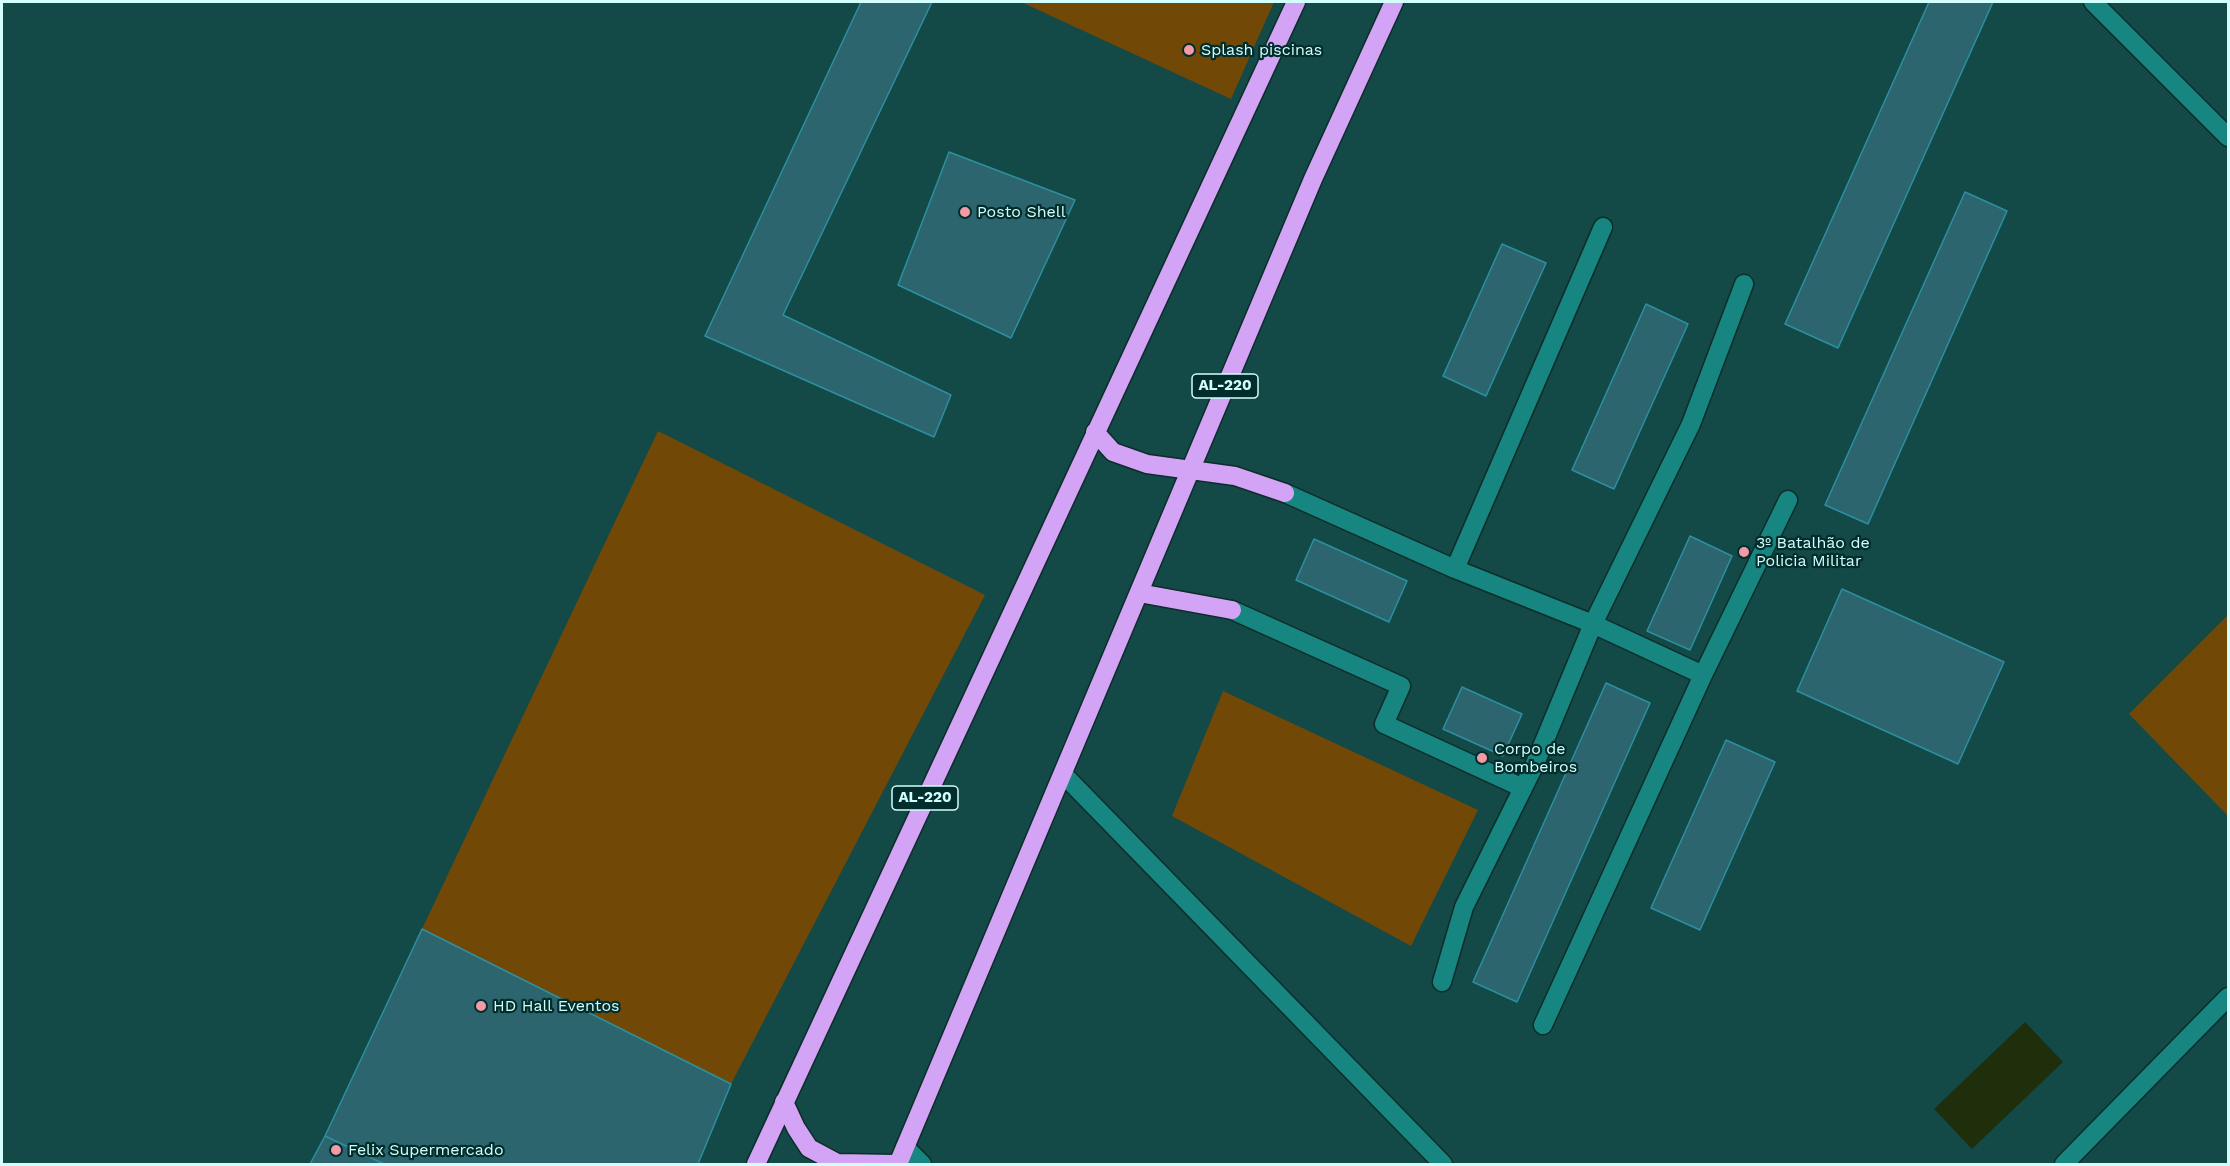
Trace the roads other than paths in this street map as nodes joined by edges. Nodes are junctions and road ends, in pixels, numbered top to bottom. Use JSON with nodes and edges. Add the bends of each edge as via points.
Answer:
{"nodes":[{"id":1,"x":1296,"y":2,"type":"edge"},
{"id":2,"x":1394,"y":2,"type":"edge"},
{"id":3,"x":2093,"y":2,"type":"edge"},
{"id":4,"x":2229,"y":137,"type":"edge"},
{"id":5,"x":1603,"y":227,"type":"dead end"},
{"id":6,"x":1744,"y":284,"type":"dead end"},
{"id":7,"x":1095,"y":432,"type":"junction"},
{"id":8,"x":1189,"y":469,"type":"junction"},
{"id":9,"x":1285,"y":493,"type":"joint"},
{"id":10,"x":1788,"y":500,"type":"dead end"},
{"id":11,"x":1455,"y":569,"type":"junction"},
{"id":12,"x":1139,"y":593,"type":"junction"},
{"id":13,"x":1232,"y":610,"type":"joint"},
{"id":14,"x":1593,"y":624,"type":"junction"},
{"id":15,"x":1703,"y":675,"type":"junction"},
{"id":16,"x":1063,"y":774,"type":"junction"},
{"id":17,"x":1523,"y":788,"type":"junction"},
{"id":18,"x":1442,"y":982,"type":"dead end"},
{"id":19,"x":2229,"y":997,"type":"edge"},
{"id":20,"x":1544,"y":1025,"type":"dead end"},
{"id":21,"x":784,"y":1102,"type":"junction"},
{"id":22,"x":905,"y":1147,"type":"junction"},
{"id":23,"x":756,"y":1164,"type":"edge"},
{"id":24,"x":896,"y":1164,"type":"edge"},
{"id":25,"x":922,"y":1164,"type":"edge"},
{"id":26,"x":1443,"y":1164,"type":"edge"},
{"id":27,"x":2064,"y":1164,"type":"edge"}],
"edges":[{"from":1,"to":7,"type":"highway","number":"AL-220"},
{"from":2,"to":8,"type":"highway","number":"AL-220","via":[[1313,179]]},
{"from":3,"to":4,"type":"street"},
{"from":5,"to":11,"type":"street"},
{"from":6,"to":14,"type":"street","via":[[1691,424]]},
{"from":7,"to":8,"type":"highway","via":[[1113,452],[1147,464]]},
{"from":7,"to":21,"type":"highway","number":"AL-220"},
{"from":8,"to":9,"type":"highway","via":[[1235,476]]},
{"from":8,"to":12,"type":"highway","number":"AL-220"},
{"from":9,"to":11,"type":"street"},
{"from":10,"to":15,"type":"street"},
{"from":11,"to":14,"type":"street"},
{"from":12,"to":13,"type":"highway"},
{"from":12,"to":16,"type":"highway","number":"AL-220"},
{"from":13,"to":17,"type":"street","via":[[1401,686],[1384,724]]},
{"from":14,"to":15,"type":"street"},
{"from":14,"to":17,"type":"street"},
{"from":15,"to":20,"type":"street"},
{"from":16,"to":22,"type":"highway","number":"AL-220"},
{"from":16,"to":26,"type":"street"},
{"from":17,"to":18,"type":"street","via":[[1464,907]]},
{"from":19,"to":27,"type":"street"},
{"from":21,"to":23,"type":"highway","number":"AL-220"},
{"from":21,"to":24,"type":"highway","via":[[809,1148],[837,1163]]},
{"from":22,"to":24,"type":"highway","number":"AL-220"},
{"from":22,"to":25,"type":"street"}]}
